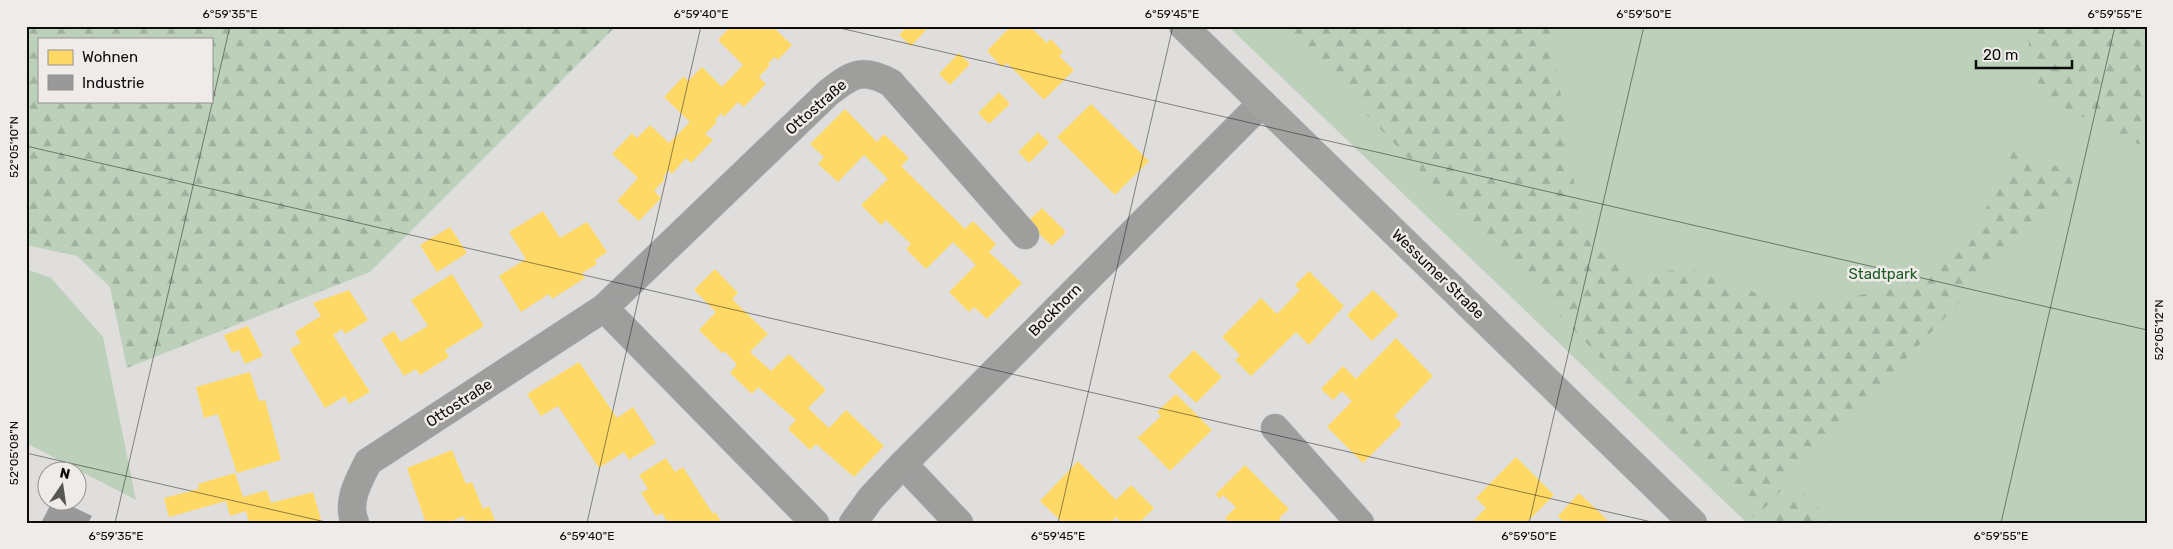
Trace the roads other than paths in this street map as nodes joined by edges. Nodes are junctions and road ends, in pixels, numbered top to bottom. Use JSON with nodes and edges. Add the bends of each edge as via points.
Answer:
{"nodes":[{"id":1,"x":1182,"y":26,"type":"edge"},
{"id":2,"x":1262,"y":103,"type":"junction"},
{"id":3,"x":1025,"y":236,"type":"dead end"},
{"id":4,"x":604,"y":308,"type":"junction"},
{"id":5,"x":1275,"y":428,"type":"dead end"},
{"id":6,"x":903,"y":464,"type":"junction"},
{"id":7,"x":355,"y":523,"type":"edge"},
{"id":8,"x":815,"y":523,"type":"edge"},
{"id":9,"x":853,"y":523,"type":"edge"},
{"id":10,"x":959,"y":523,"type":"edge"},
{"id":11,"x":1360,"y":523,"type":"edge"},
{"id":12,"x":1693,"y":523,"type":"edge"}],
"edges":[{"from":1,"to":2,"type":"main road","name":"Wessumer Straße"},
{"from":2,"to":6,"type":"street","name":"Bockhorn"},
{"from":2,"to":12,"type":"main road","name":"Wessumer Straße"},
{"from":3,"to":4,"type":"street","name":"Ottostraße","via":[[891,83],[875,74],[859,73],[828,93]]},
{"from":4,"to":7,"type":"street","name":"Ottostraße","via":[[368,462],[354,490],[352,516]]},
{"from":4,"to":8,"type":"street"},
{"from":5,"to":11,"type":"street"},
{"from":6,"to":9,"type":"street","name":"Bockhorn"},
{"from":6,"to":10,"type":"street"}]}
